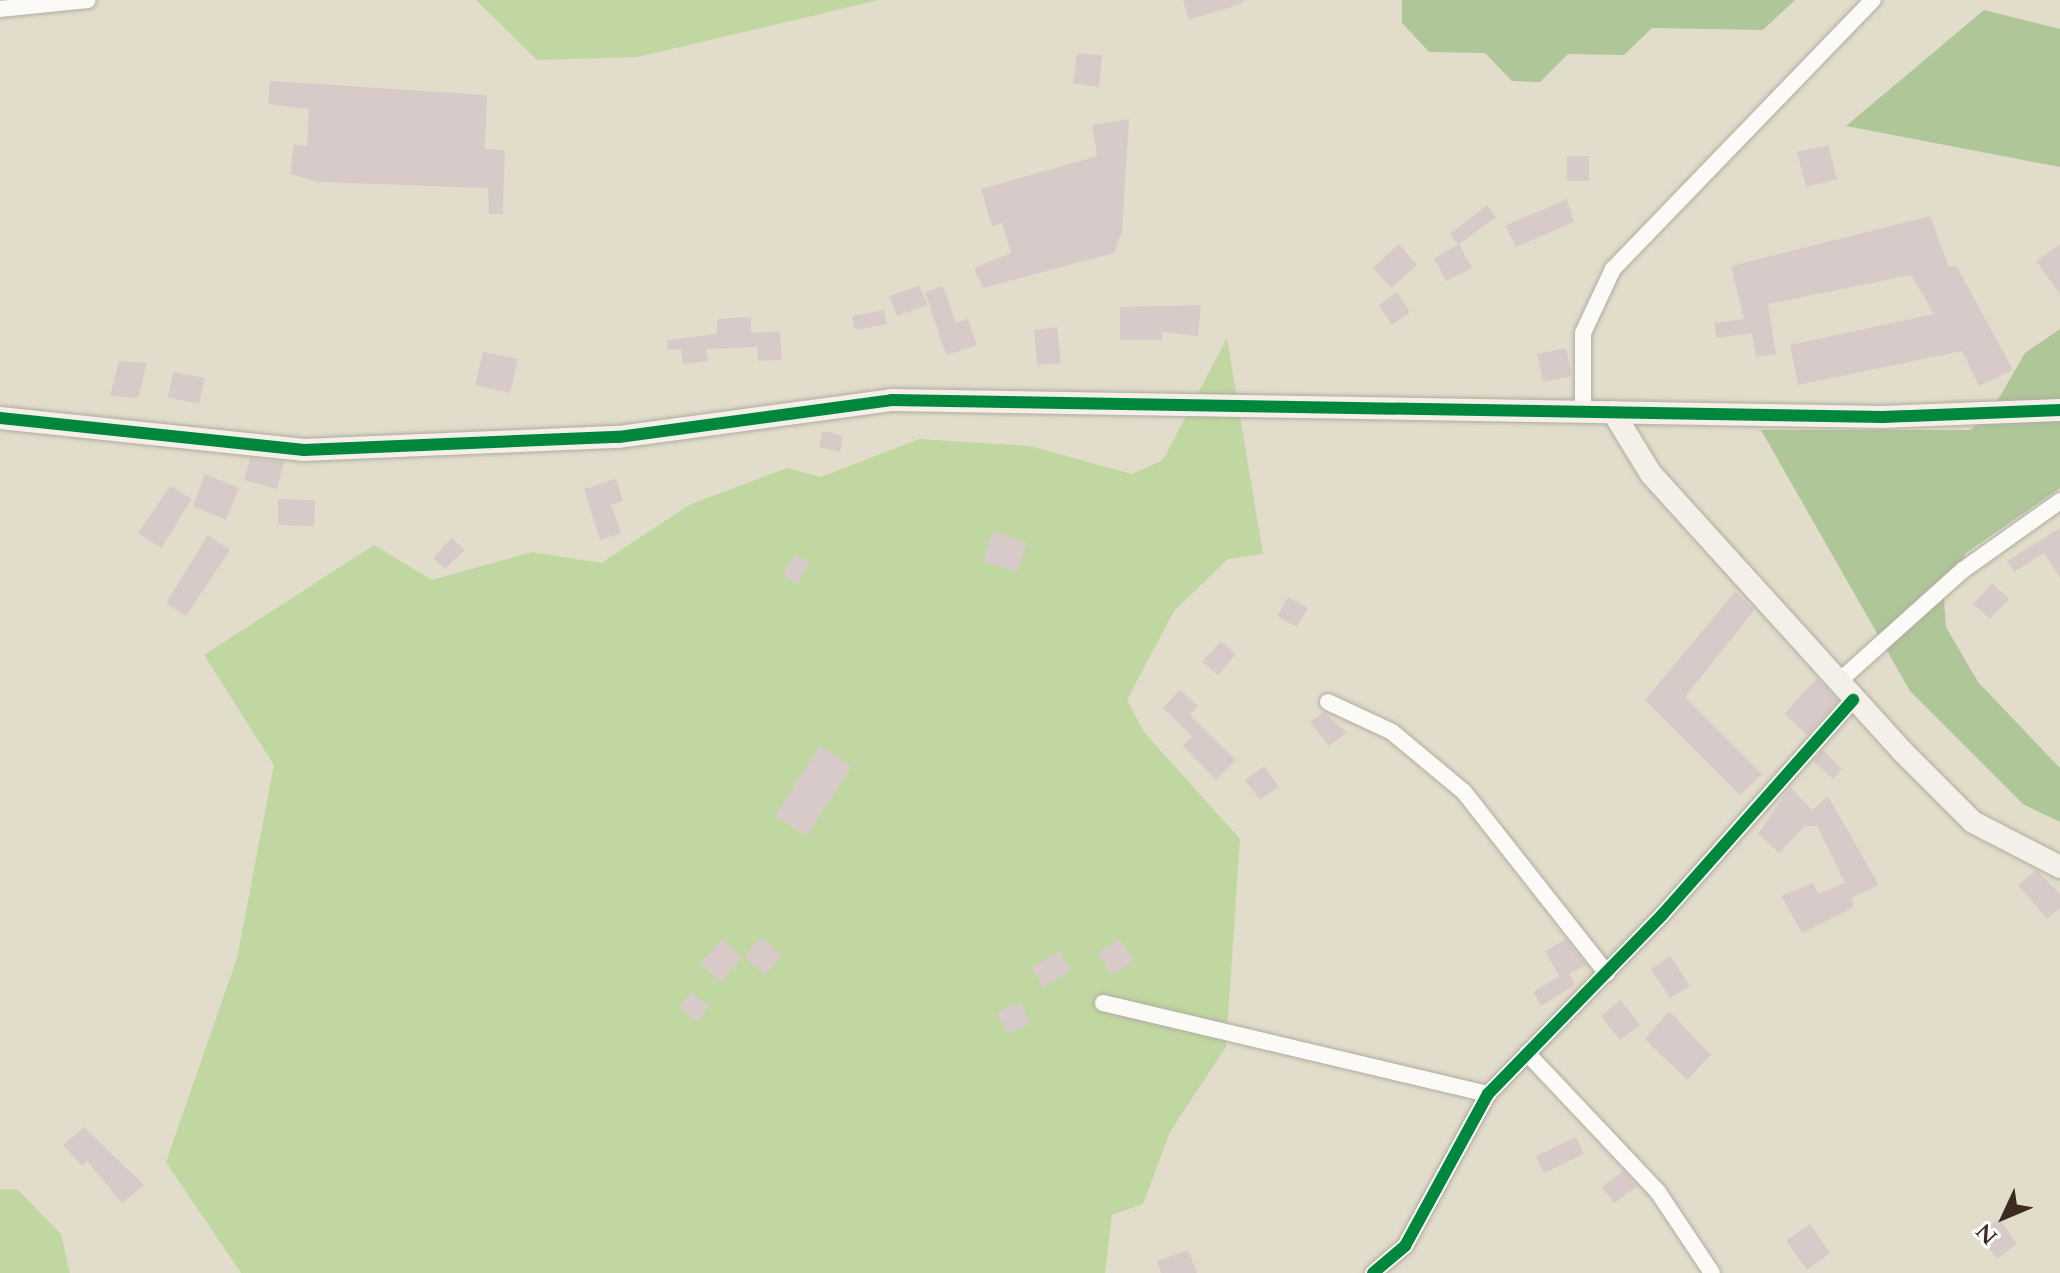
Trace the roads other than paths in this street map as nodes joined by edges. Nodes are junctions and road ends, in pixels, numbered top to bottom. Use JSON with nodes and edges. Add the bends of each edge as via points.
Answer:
{"nodes":[{"id":1,"x":88,"y":0,"type":"edge"},
{"id":2,"x":1873,"y":0,"type":"edge"},
{"id":3,"x":0,"y":9,"type":"edge"},
{"id":4,"x":1583,"y":410,"type":"junction"},
{"id":5,"x":2060,"y":410,"type":"edge"},
{"id":6,"x":1613,"y":412,"type":"junction"},
{"id":7,"x":0,"y":418,"type":"edge"},
{"id":8,"x":2060,"y":501,"type":"edge"},
{"id":9,"x":1837,"y":683,"type":"junction"},
{"id":10,"x":1853,"y":700,"type":"junction"},
{"id":11,"x":1328,"y":702,"type":"dead end"},
{"id":12,"x":2060,"y":867,"type":"edge"},
{"id":13,"x":1607,"y":974,"type":"junction"},
{"id":14,"x":1103,"y":1003,"type":"dead end"},
{"id":15,"x":1527,"y":1053,"type":"junction"},
{"id":16,"x":1488,"y":1094,"type":"junction"},
{"id":17,"x":1373,"y":1273,"type":"edge"},
{"id":18,"x":1712,"y":1273,"type":"edge"}],
"edges":[{"from":1,"to":3,"type":"street"},
{"from":2,"to":4,"type":"street","via":[[1613,269],[1583,333]]},
{"from":4,"to":6,"type":"street"},
{"from":4,"to":7,"type":"street","via":[[891,400],[619,437],[304,450]]},
{"from":5,"to":6,"type":"street","via":[[1883,417]]},
{"from":6,"to":9,"type":"street","via":[[1651,474]]},
{"from":8,"to":9,"type":"street","via":[[1963,570]]},
{"from":9,"to":10,"type":"street"},
{"from":10,"to":12,"type":"street","via":[[1973,822]]},
{"from":10,"to":13,"type":"street"},
{"from":11,"to":13,"type":"street","via":[[1392,732],[1464,792]]},
{"from":13,"to":15,"type":"street"},
{"from":14,"to":16,"type":"street"},
{"from":15,"to":16,"type":"street"},
{"from":15,"to":18,"type":"street","via":[[1658,1192]]},
{"from":16,"to":17,"type":"street","via":[[1413,1234]]}]}
